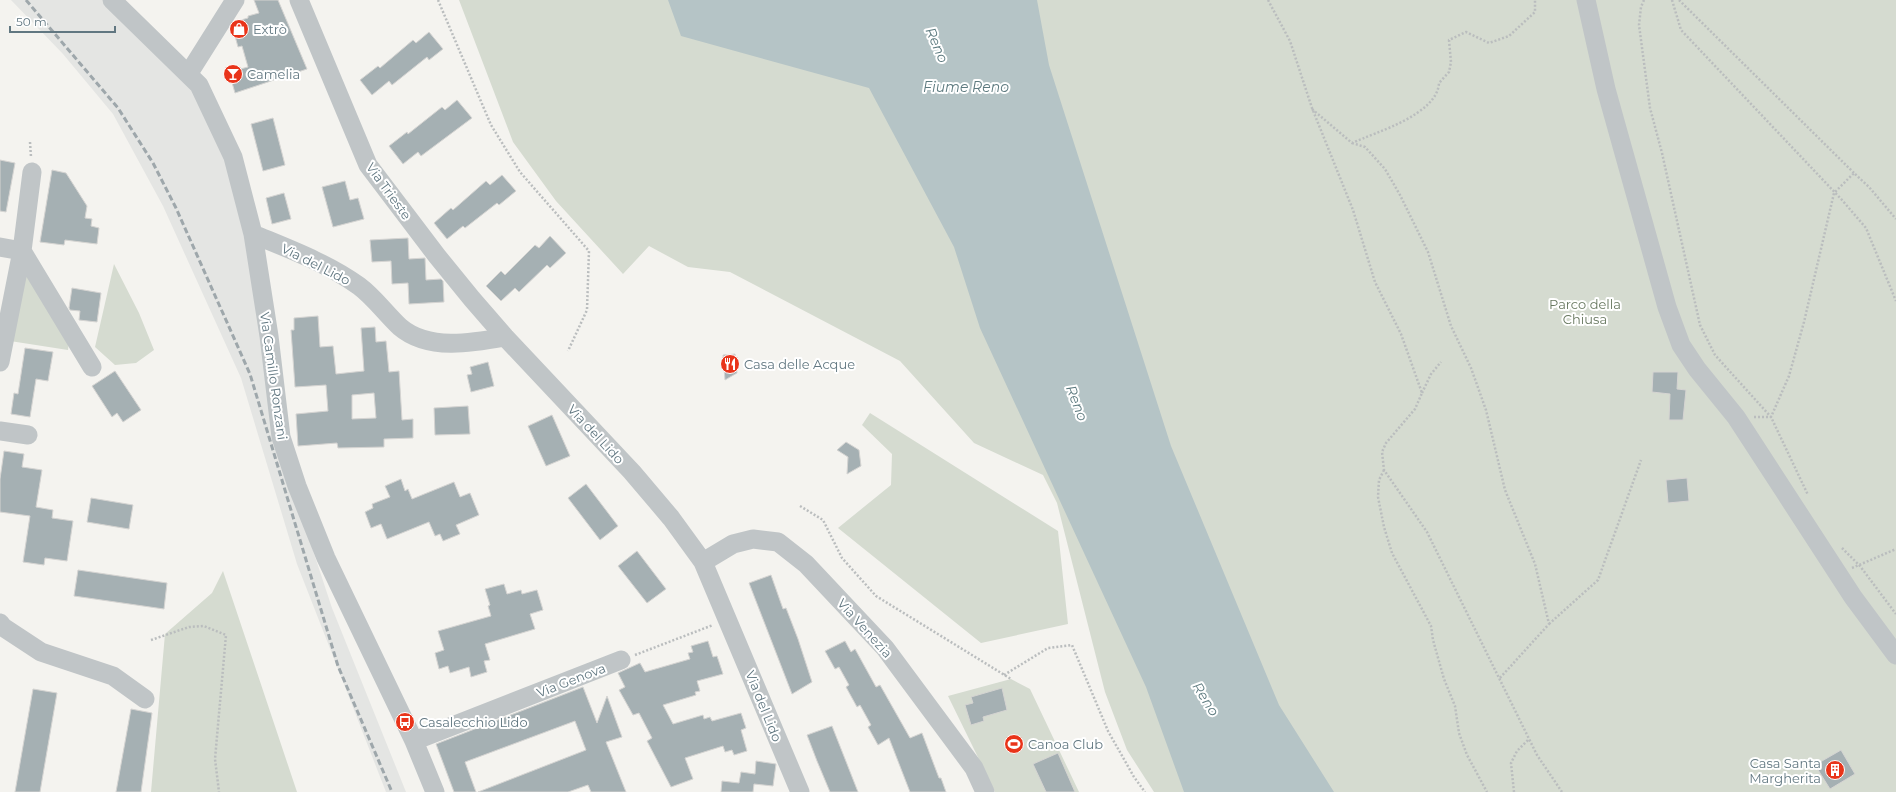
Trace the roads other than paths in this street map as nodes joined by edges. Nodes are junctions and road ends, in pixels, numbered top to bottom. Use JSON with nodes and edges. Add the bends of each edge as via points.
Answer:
{"nodes":[{"id":1,"x":112,"y":0,"type":"edge"},
{"id":2,"x":235,"y":0,"type":"edge"},
{"id":3,"x":300,"y":0,"type":"edge"},
{"id":4,"x":1586,"y":0,"type":"edge"},
{"id":5,"x":188,"y":73,"type":"junction"},
{"id":6,"x":32,"y":172,"type":"dead end"},
{"id":7,"x":253,"y":234,"type":"junction"},
{"id":8,"x":0,"y":247,"type":"edge"},
{"id":9,"x":22,"y":251,"type":"junction"},
{"id":10,"x":505,"y":338,"type":"junction"},
{"id":11,"x":0,"y":362,"type":"edge"},
{"id":12,"x":92,"y":367,"type":"dead end"},
{"id":13,"x":0,"y":431,"type":"edge"},
{"id":14,"x":28,"y":435,"type":"dead end"},
{"id":15,"x":703,"y":562,"type":"junction"},
{"id":16,"x":0,"y":623,"type":"edge"},
{"id":17,"x":1896,"y":655,"type":"edge"},
{"id":18,"x":621,"y":660,"type":"road end"},
{"id":19,"x":145,"y":699,"type":"dead end"},
{"id":20,"x":414,"y":741,"type":"junction"},
{"id":21,"x":435,"y":792,"type":"edge"},
{"id":22,"x":800,"y":792,"type":"edge"},
{"id":23,"x":985,"y":792,"type":"edge"}],
"edges":[{"from":1,"to":5,"type":"street","name":"Via Camillo Ronzani"},
{"from":2,"to":5,"type":"street"},
{"from":3,"to":10,"type":"street","name":"Via Trieste","via":[[368,165],[437,256]]},
{"from":4,"to":17,"type":"street","via":[[1606,89],[1667,307],[1681,345],[1736,417],[1853,597]]},
{"from":5,"to":7,"type":"street","name":"Via Camillo Ronzani","via":[[206,98],[233,157]]},
{"from":6,"to":9,"type":"street"},
{"from":7,"to":10,"type":"street","name":"Via del Lido","via":[[323,265],[360,287],[409,334],[444,342],[472,343]]},
{"from":7,"to":20,"type":"street","name":"Via Camillo Ronzani","via":[[282,437],[288,458],[326,558]]},
{"from":8,"to":9,"type":"street"},
{"from":9,"to":11,"type":"street"},
{"from":9,"to":12,"type":"street"},
{"from":10,"to":15,"type":"street","name":"Via del Lido","via":[[632,472],[671,518]]},
{"from":13,"to":14,"type":"street"},
{"from":15,"to":22,"type":"street","name":"Via del Lido"},
{"from":15,"to":23,"type":"street","name":"Via Venezia","via":[[733,544],[753,539],[778,542],[806,564],[885,648],[974,768]]},
{"from":16,"to":19,"type":"street","via":[[42,652],[113,676]]},
{"from":18,"to":20,"type":"street","name":"Via Genova"},
{"from":20,"to":21,"type":"street","name":"Via Camillo Ronzani"}]}
